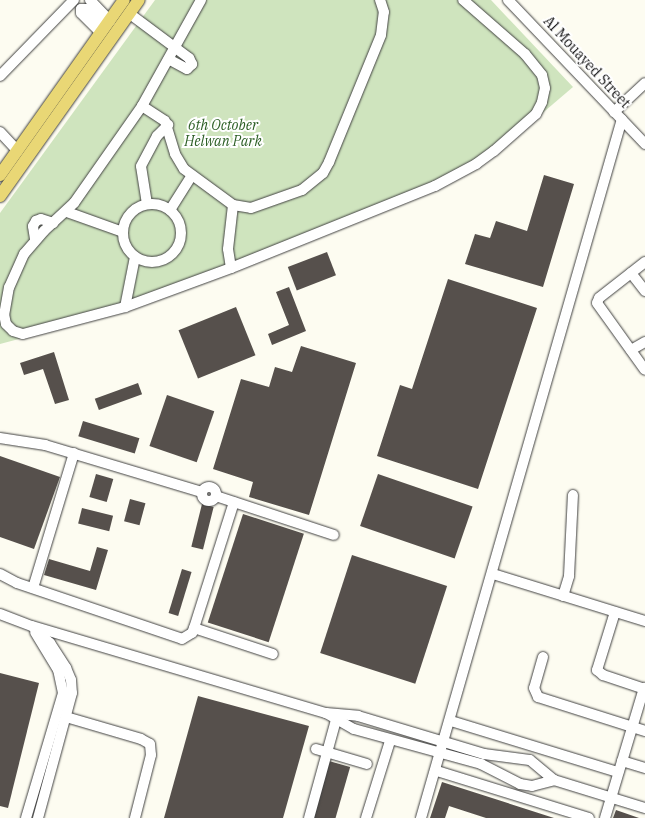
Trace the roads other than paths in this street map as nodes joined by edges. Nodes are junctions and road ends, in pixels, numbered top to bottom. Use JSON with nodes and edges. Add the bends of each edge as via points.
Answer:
{"nodes":[{"id":1,"x":74,"y":0,"type":"edge"},
{"id":2,"x":90,"y":0,"type":"edge"},
{"id":3,"x":124,"y":0,"type":"edge"},
{"id":4,"x":139,"y":0,"type":"edge"},
{"id":5,"x":201,"y":0,"type":"edge"},
{"id":6,"x":380,"y":0,"type":"edge"},
{"id":7,"x":463,"y":0,"type":"edge"},
{"id":8,"x":508,"y":0,"type":"edge"},
{"id":9,"x":130,"y":14,"type":"junction"},
{"id":10,"x":105,"y":27,"type":"junction"},
{"id":11,"x":175,"y":48,"type":"junction"},
{"id":12,"x":168,"y":59,"type":"junction"},
{"id":13,"x":0,"y":76,"type":"edge"},
{"id":14,"x":645,"y":83,"type":"edge"},
{"id":15,"x":142,"y":106,"type":"junction"},
{"id":16,"x":614,"y":112,"type":"junction"},
{"id":17,"x":622,"y":119,"type":"junction"},
{"id":18,"x":168,"y":125,"type":"junction"},
{"id":19,"x":0,"y":132,"type":"edge"},
{"id":20,"x":645,"y":144,"type":"edge"},
{"id":21,"x":18,"y":151,"type":"junction"},
{"id":22,"x":0,"y":175,"type":"edge"},
{"id":23,"x":192,"y":175,"type":"junction"},
{"id":24,"x":0,"y":196,"type":"edge"},
{"id":25,"x":147,"y":204,"type":"junction"},
{"id":26,"x":233,"y":205,"type":"junction"},
{"id":27,"x":170,"y":210,"type":"junction"},
{"id":28,"x":67,"y":212,"type":"junction"},
{"id":29,"x":123,"y":232,"type":"junction"},
{"id":30,"x":135,"y":257,"type":"junction"},
{"id":31,"x":645,"y":262,"type":"edge"},
{"id":32,"x":231,"y":268,"type":"junction"},
{"id":33,"x":631,"y":273,"type":"junction"},
{"id":34,"x":645,"y":291,"type":"edge"},
{"id":35,"x":125,"y":307,"type":"junction"},
{"id":36,"x":645,"y":342,"type":"edge"},
{"id":37,"x":631,"y":350,"type":"junction"},
{"id":38,"x":645,"y":370,"type":"edge"},
{"id":39,"x":0,"y":438,"type":"edge"},
{"id":40,"x":74,"y":453,"type":"junction"},
{"id":41,"x":573,"y":495,"type":"dead end"},
{"id":42,"x":234,"y":502,"type":"junction"},
{"id":43,"x":334,"y":535,"type":"dead end"},
{"id":44,"x":0,"y":574,"type":"edge"},
{"id":45,"x":493,"y":574,"type":"junction"},
{"id":46,"x":33,"y":588,"type":"junction"},
{"id":47,"x":563,"y":596,"type":"junction"},
{"id":48,"x":615,"y":612,"type":"junction"},
{"id":49,"x":0,"y":614,"type":"edge"},
{"id":50,"x":645,"y":621,"type":"edge"},
{"id":51,"x":32,"y":626,"type":"junction"},
{"id":52,"x":194,"y":628,"type":"junction"},
{"id":53,"x":274,"y":654,"type":"dead end"},
{"id":54,"x":544,"y":657,"type":"dead end"},
{"id":55,"x":644,"y":689,"type":"edge"},
{"id":56,"x":326,"y":714,"type":"junction"},
{"id":57,"x":66,"y":717,"type":"junction"},
{"id":58,"x":336,"y":720,"type":"junction"},
{"id":59,"x":451,"y":721,"type":"junction"},
{"id":60,"x":383,"y":723,"type":"junction"},
{"id":61,"x":632,"y":727,"type":"junction"},
{"id":62,"x":645,"y":730,"type":"edge"},
{"id":63,"x":379,"y":738,"type":"junction"},
{"id":64,"x":390,"y":741,"type":"junction"},
{"id":65,"x":445,"y":742,"type":"junction"},
{"id":66,"x":316,"y":749,"type":"dead end"},
{"id":67,"x":327,"y":752,"type":"junction"},
{"id":68,"x":442,"y":754,"type":"junction"},
{"id":69,"x":622,"y":761,"type":"junction"},
{"id":70,"x":367,"y":764,"type":"dead end"},
{"id":71,"x":645,"y":768,"type":"edge"},
{"id":72,"x":436,"y":771,"type":"junction"},
{"id":73,"x":618,"y":772,"type":"junction"},
{"id":74,"x":554,"y":780,"type":"junction"},
{"id":75,"x":611,"y":798,"type":"junction"},
{"id":76,"x":645,"y":808,"type":"edge"},
{"id":77,"x":26,"y":818,"type":"edge"},
{"id":78,"x":38,"y":818,"type":"edge"},
{"id":79,"x":135,"y":818,"type":"edge"},
{"id":80,"x":309,"y":818,"type":"edge"},
{"id":81,"x":366,"y":818,"type":"edge"},
{"id":82,"x":422,"y":818,"type":"edge"},
{"id":83,"x":590,"y":818,"type":"edge"},
{"id":84,"x":605,"y":818,"type":"edge"}],
"edges":[{"from":1,"to":13,"type":"street"},
{"from":2,"to":10,"type":"street"},
{"from":3,"to":10,"type":"main road"},
{"from":4,"to":9,"type":"main road"},
{"from":5,"to":11,"type":"street"},
{"from":6,"to":26,"type":"street","via":[[384,12],[381,35],[323,173],[302,190],[259,206],[250,208]]},
{"from":7,"to":32,"type":"street","via":[[525,54],[542,75],[545,88],[536,114],[494,151],[456,176]]},
{"from":8,"to":16,"type":"street","name":"Al Mouayed Street"},
{"from":9,"to":11,"type":"street"},
{"from":9,"to":24,"type":"main road"},
{"from":10,"to":21,"type":"main road"},
{"from":11,"to":12,"type":"street"},
{"from":11,"to":12,"type":"street","via":[[189,58],[192,64],[187,69]]},
{"from":12,"to":15,"type":"street"},
{"from":14,"to":16,"type":"street"},
{"from":15,"to":18,"type":"street"},
{"from":15,"to":28,"type":"street"},
{"from":16,"to":17,"type":"street","name":"Al Mouayed Street"},
{"from":17,"to":20,"type":"street","name":"Al Mouayed Street"},
{"from":17,"to":45,"type":"street"},
{"from":18,"to":23,"type":"street","via":[[179,162]]},
{"from":18,"to":25,"type":"street","via":[[157,136],[141,166]]},
{"from":19,"to":21,"type":"street"},
{"from":21,"to":22,"type":"main road"},
{"from":23,"to":26,"type":"street"},
{"from":23,"to":27,"type":"street"},
{"from":25,"to":27,"type":"street","via":[[159,205]]},
{"from":25,"to":29,"type":"street","via":[[133,211]]},
{"from":26,"to":32,"type":"street","via":[[228,249]]},
{"from":27,"to":30,"type":"street","via":[[180,225],[179,242],[175,250],[161,261],[143,261]]},
{"from":28,"to":29,"type":"street"},
{"from":28,"to":35,"type":"street","via":[[35,239],[15,270],[4,314],[6,324],[13,331],[23,334]]},
{"from":29,"to":30,"type":"street","via":[[126,246]]},
{"from":30,"to":35,"type":"street"},
{"from":31,"to":33,"type":"street"},
{"from":32,"to":35,"type":"street"},
{"from":33,"to":34,"type":"street"},
{"from":33,"to":37,"type":"street","via":[[599,298],[597,305]]},
{"from":36,"to":37,"type":"street"},
{"from":37,"to":38,"type":"street"},
{"from":39,"to":40,"type":"street","via":[[45,445]]},
{"from":40,"to":42,"type":"street","via":[[202,492],[210,487],[215,490],[216,496]]},
{"from":40,"to":46,"type":"street"},
{"from":41,"to":47,"type":"street","via":[[569,576]]},
{"from":42,"to":43,"type":"street"},
{"from":42,"to":52,"type":"street"},
{"from":44,"to":46,"type":"street"},
{"from":45,"to":47,"type":"street"},
{"from":45,"to":59,"type":"street"},
{"from":46,"to":52,"type":"street","via":[[177,638],[188,637]]},
{"from":47,"to":48,"type":"street"},
{"from":48,"to":50,"type":"street"},
{"from":48,"to":55,"type":"street","via":[[597,670],[603,675]]},
{"from":49,"to":51,"type":"street"},
{"from":51,"to":56,"type":"street"},
{"from":51,"to":57,"type":"street","via":[[50,643],[71,680],[72,693]]},
{"from":51,"to":77,"type":"street","via":[[58,670],[63,693]]},
{"from":52,"to":53,"type":"street"},
{"from":54,"to":61,"type":"street","via":[[534,688],[538,697]]},
{"from":55,"to":61,"type":"street"},
{"from":56,"to":58,"type":"street"},
{"from":56,"to":60,"type":"street","via":[[353,715]]},
{"from":57,"to":78,"type":"street"},
{"from":57,"to":79,"type":"street","via":[[141,738],[150,744],[152,755]]},
{"from":58,"to":63,"type":"street"},
{"from":58,"to":67,"type":"street"},
{"from":59,"to":65,"type":"street"},
{"from":59,"to":73,"type":"street"},
{"from":60,"to":63,"type":"street"},
{"from":60,"to":65,"type":"street"},
{"from":61,"to":62,"type":"street"},
{"from":61,"to":69,"type":"street"},
{"from":63,"to":64,"type":"street"},
{"from":64,"to":68,"type":"street"},
{"from":64,"to":81,"type":"street"},
{"from":65,"to":68,"type":"street"},
{"from":65,"to":74,"type":"street","via":[[484,754],[530,760]]},
{"from":66,"to":67,"type":"street"},
{"from":67,"to":70,"type":"street"},
{"from":67,"to":80,"type":"street"},
{"from":68,"to":72,"type":"street"},
{"from":68,"to":74,"type":"street","via":[[481,764],[520,784],[532,786]]},
{"from":69,"to":71,"type":"street"},
{"from":69,"to":73,"type":"street"},
{"from":72,"to":82,"type":"street"},
{"from":72,"to":83,"type":"street"},
{"from":73,"to":75,"type":"street"},
{"from":74,"to":75,"type":"street"},
{"from":75,"to":76,"type":"street"},
{"from":75,"to":84,"type":"street"}]}
